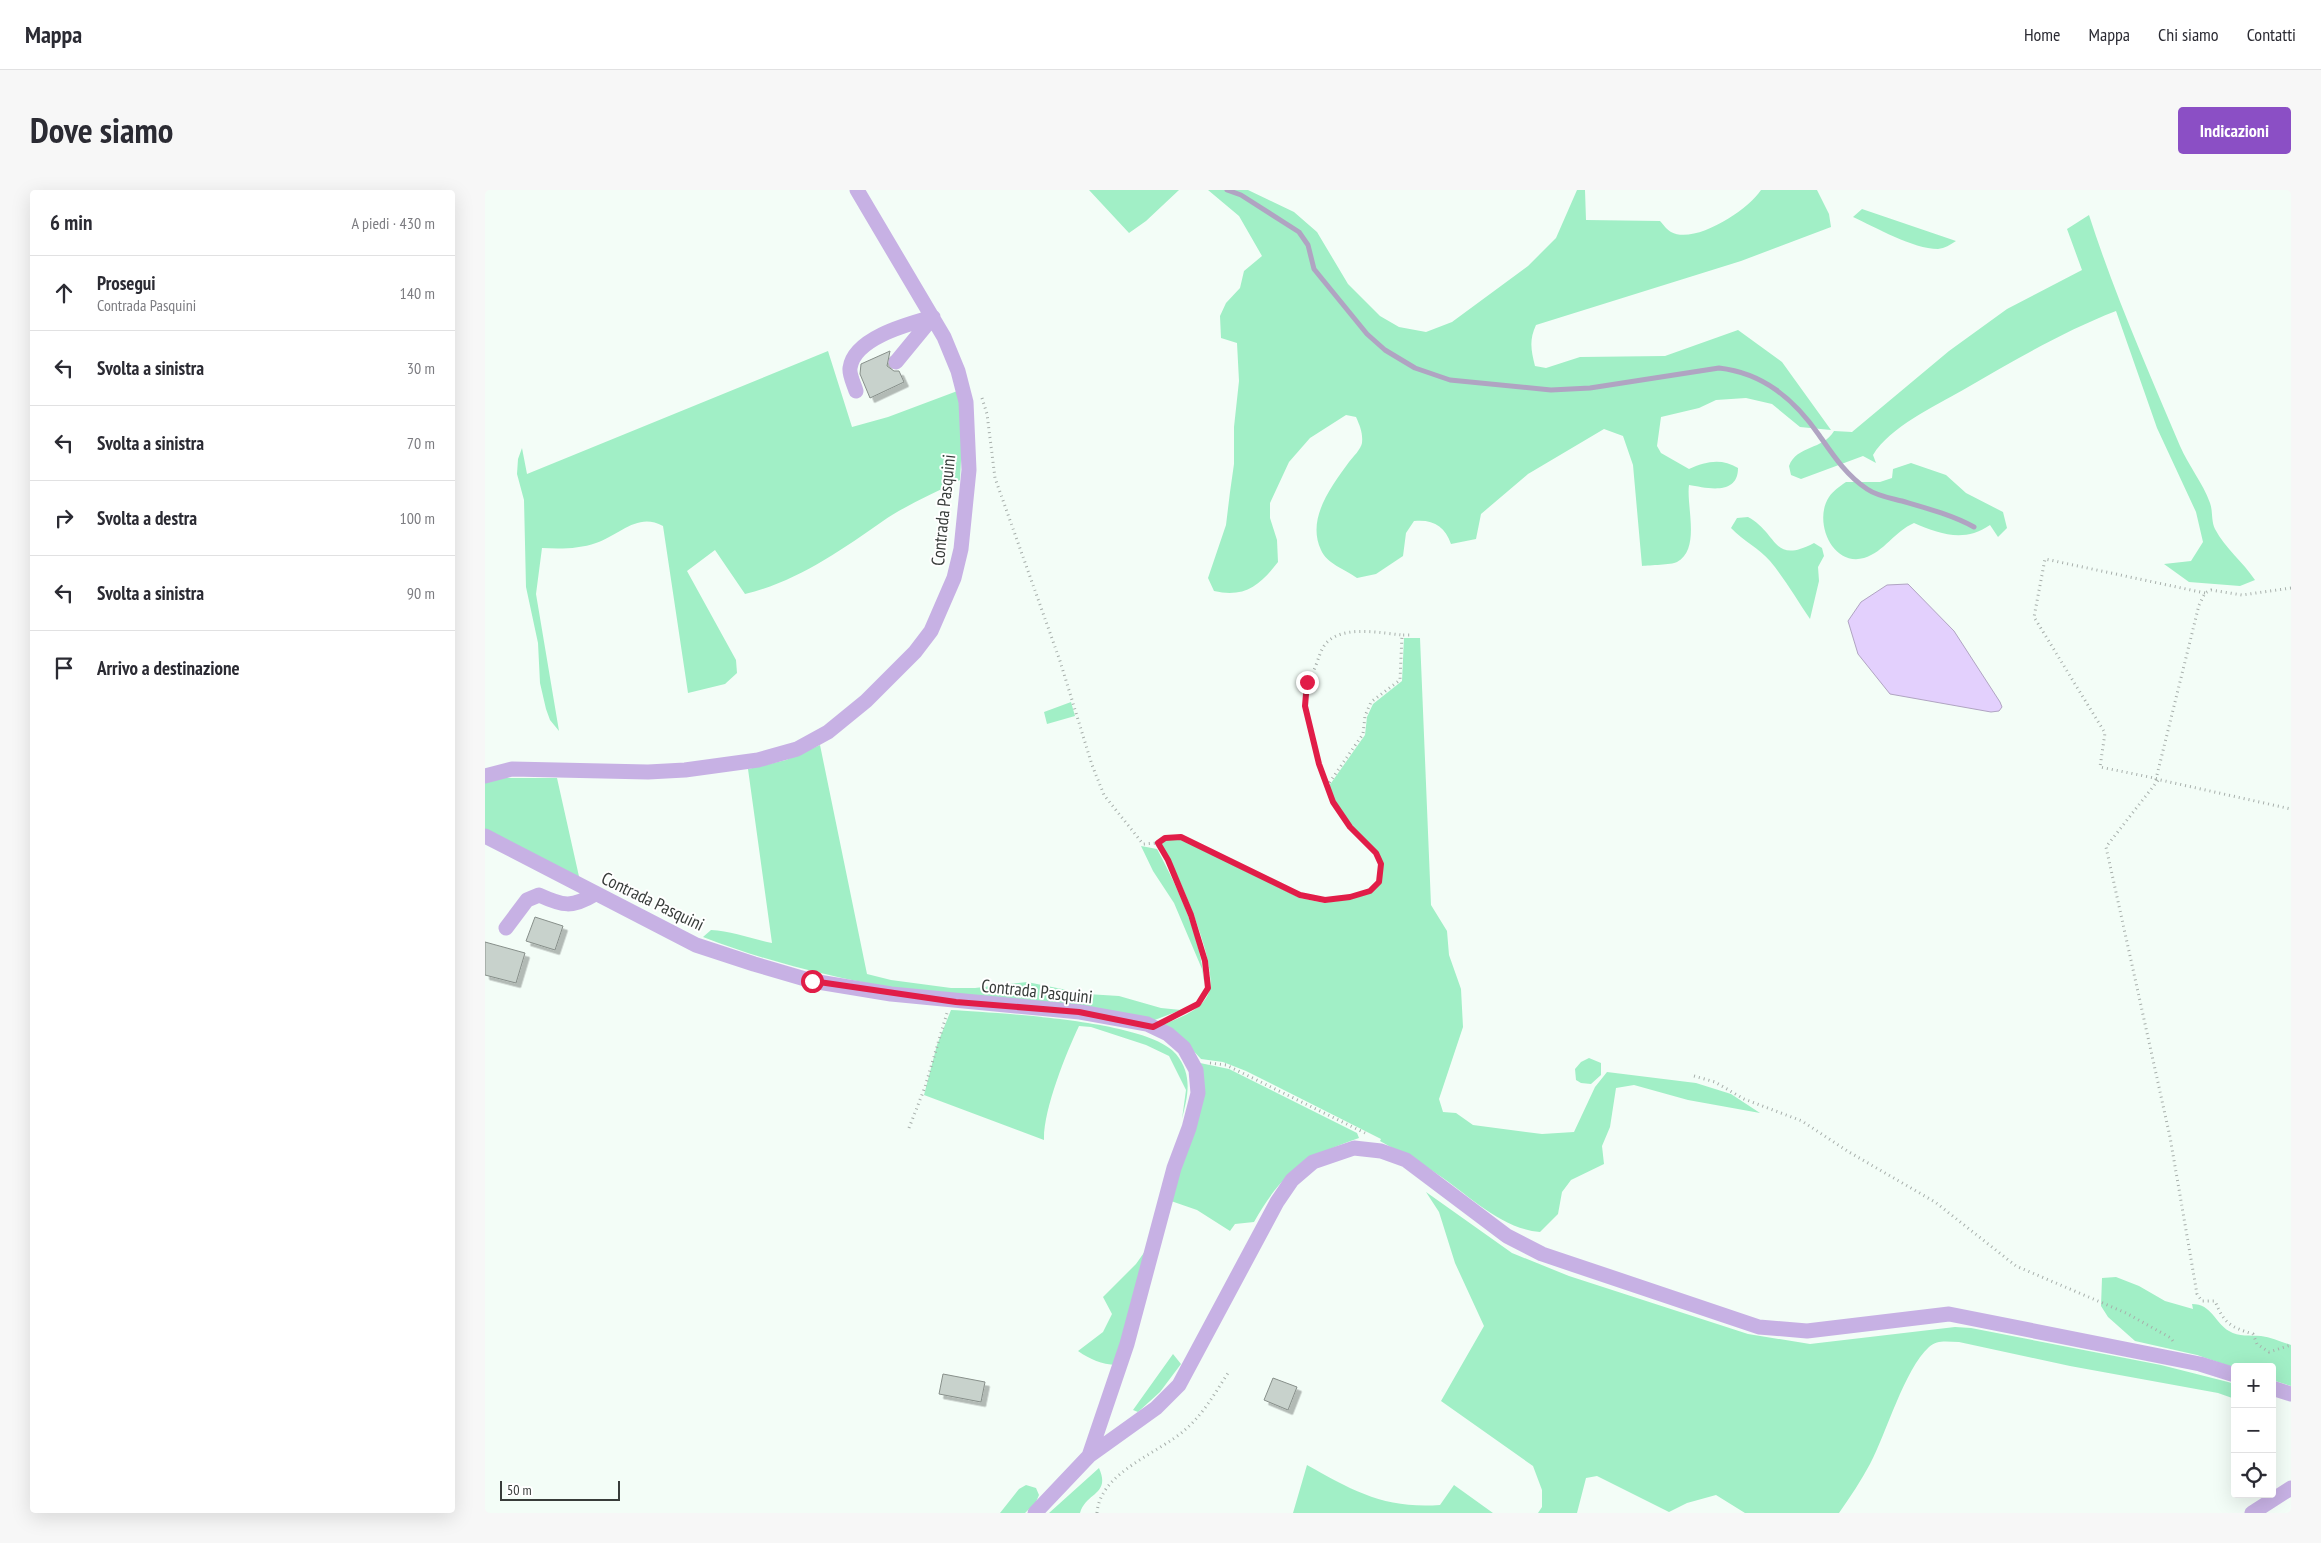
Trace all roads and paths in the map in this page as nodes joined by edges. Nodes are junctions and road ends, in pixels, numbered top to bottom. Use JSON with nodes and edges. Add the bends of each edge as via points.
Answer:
{"nodes":[{"id":1,"x":857,"y":190,"type":"edge"},
{"id":2,"x":933,"y":317,"type":"junction"},
{"id":3,"x":896,"y":362,"type":"dead end"},
{"id":4,"x":963,"y":390,"type":"junction"},
{"id":5,"x":856,"y":391,"type":"dead end"},
{"id":6,"x":2291,"y":588,"type":"edge"},
{"id":7,"x":2205,"y":593,"type":"junction"},
{"id":8,"x":1412,"y":635,"type":"dead end"},
{"id":9,"x":1402,"y":636,"type":"junction"},
{"id":10,"x":485,"y":776,"type":"edge"},
{"id":11,"x":2159,"y":779,"type":"junction"},
{"id":12,"x":1327,"y":786,"type":"junction"},
{"id":13,"x":2291,"y":809,"type":"edge"},
{"id":14,"x":485,"y":836,"type":"edge"},
{"id":15,"x":1158,"y":843,"type":"junction"},
{"id":16,"x":595,"y":894,"type":"junction"},
{"id":17,"x":507,"y":928,"type":"dead end"},
{"id":18,"x":952,"y":1001,"type":"junction"},
{"id":19,"x":1153,"y":1027,"type":"junction"},
{"id":20,"x":1192,"y":1062,"type":"junction"},
{"id":21,"x":1694,"y":1076,"type":"dead end"},
{"id":22,"x":909,"y":1128,"type":"dead end"},
{"id":23,"x":1381,"y":1150,"type":"junction"},
{"id":24,"x":2291,"y":1345,"type":"edge"},
{"id":25,"x":2183,"y":1360,"type":"junction"},
{"id":26,"x":1228,"y":1373,"type":"dead end"},
{"id":27,"x":2231,"y":1374,"type":"edge"},
{"id":28,"x":2276,"y":1389,"type":"edge"},
{"id":29,"x":2291,"y":1394,"type":"edge"},
{"id":30,"x":1089,"y":1456,"type":"junction"},
{"id":31,"x":2291,"y":1488,"type":"edge"},
{"id":32,"x":1035,"y":1513,"type":"edge"},
{"id":33,"x":1097,"y":1513,"type":"edge"},
{"id":34,"x":2252,"y":1513,"type":"edge"}],
"edges":[{"from":1,"to":2,"type":"street","name":"Contrada Pasquini"},
{"from":2,"to":3,"type":"street"},
{"from":2,"to":4,"type":"street","name":"Contrada Pasquini","via":[[951,354]]},
{"from":2,"to":5,"type":"street","via":[[890,331],[863,346],[853,356],[849,370]]},
{"from":4,"to":10,"type":"street","name":"Contrada Pasquini","via":[[969,470],[961,549],[954,578],[931,631],[915,652],[866,701],[828,732],[797,749],[758,760],[718,766],[657,772],[512,769]]},
{"from":4,"to":15,"type":"path","via":[[974,390],[982,397],[995,478],[1105,795],[1143,844]]},
{"from":6,"to":7,"type":"path","via":[[2242,595],[2211,590]]},
{"from":7,"to":11,"type":"path","via":[[2199,604],[2156,778]]},
{"from":7,"to":11,"type":"path","via":[[2045,559],[2034,617],[2105,733],[2100,767]]},
{"from":8,"to":9,"type":"path"},
{"from":9,"to":12,"type":"path","via":[[1400,680],[1371,702],[1363,734]]},
{"from":9,"to":12,"type":"path","via":[[1350,632],[1322,646],[1307,682],[1305,706]]},
{"from":11,"to":13,"type":"path"},
{"from":11,"to":24,"type":"path","via":[[2106,847],[2170,1137],[2197,1294],[2202,1301],[2215,1300],[2223,1319],[2236,1329],[2253,1334],[2257,1344],[2269,1352]]},
{"from":12,"to":15,"type":"path","via":[[1333,802],[1350,827],[1376,853],[1381,864],[1379,882],[1370,891],[1325,900],[1300,895],[1181,837],[1165,838]]},
{"from":14,"to":16,"type":"street","name":"Contrada Pasquini"},
{"from":15,"to":19,"type":"path","via":[[1191,915],[1205,961],[1208,988],[1198,1004]]},
{"from":16,"to":17,"type":"street","via":[[580,903],[566,905],[539,895],[527,900]]},
{"from":16,"to":18,"type":"street","name":"Contrada Pasquini","via":[[696,945],[754,964],[812,981]]},
{"from":18,"to":19,"type":"street","name":"Contrada Pasquini","via":[[1079,1012]]},
{"from":18,"to":22,"type":"path"},
{"from":19,"to":20,"type":"street","name":"Contrada Pasquini","via":[[1168,1034],[1184,1048]]},
{"from":20,"to":23,"type":"path","via":[[1226,1065],[1374,1138]]},
{"from":20,"to":30,"type":"street","name":"Contrada Pasquini","via":[[1198,1093],[1189,1128],[1174,1168],[1127,1344]]},
{"from":21,"to":25,"type":"path","via":[[1715,1082],[1744,1099],[1802,1121],[1935,1202],[2016,1266],[2126,1313],[2171,1338]]},
{"from":23,"to":25,"type":"street","via":[[1406,1160],[1507,1236],[1542,1254],[1759,1327],[1807,1331],[1949,1314]]},
{"from":23,"to":30,"type":"street","via":[[1354,1148],[1313,1162],[1292,1180],[1277,1202],[1179,1385],[1157,1408]]},
{"from":25,"to":27,"type":"street"},
{"from":26,"to":33,"type":"path","via":[[1201,1414],[1187,1428],[1105,1488],[1098,1501]]},
{"from":28,"to":29,"type":"street"},
{"from":30,"to":32,"type":"street"},
{"from":31,"to":34,"type":"street"}]}
